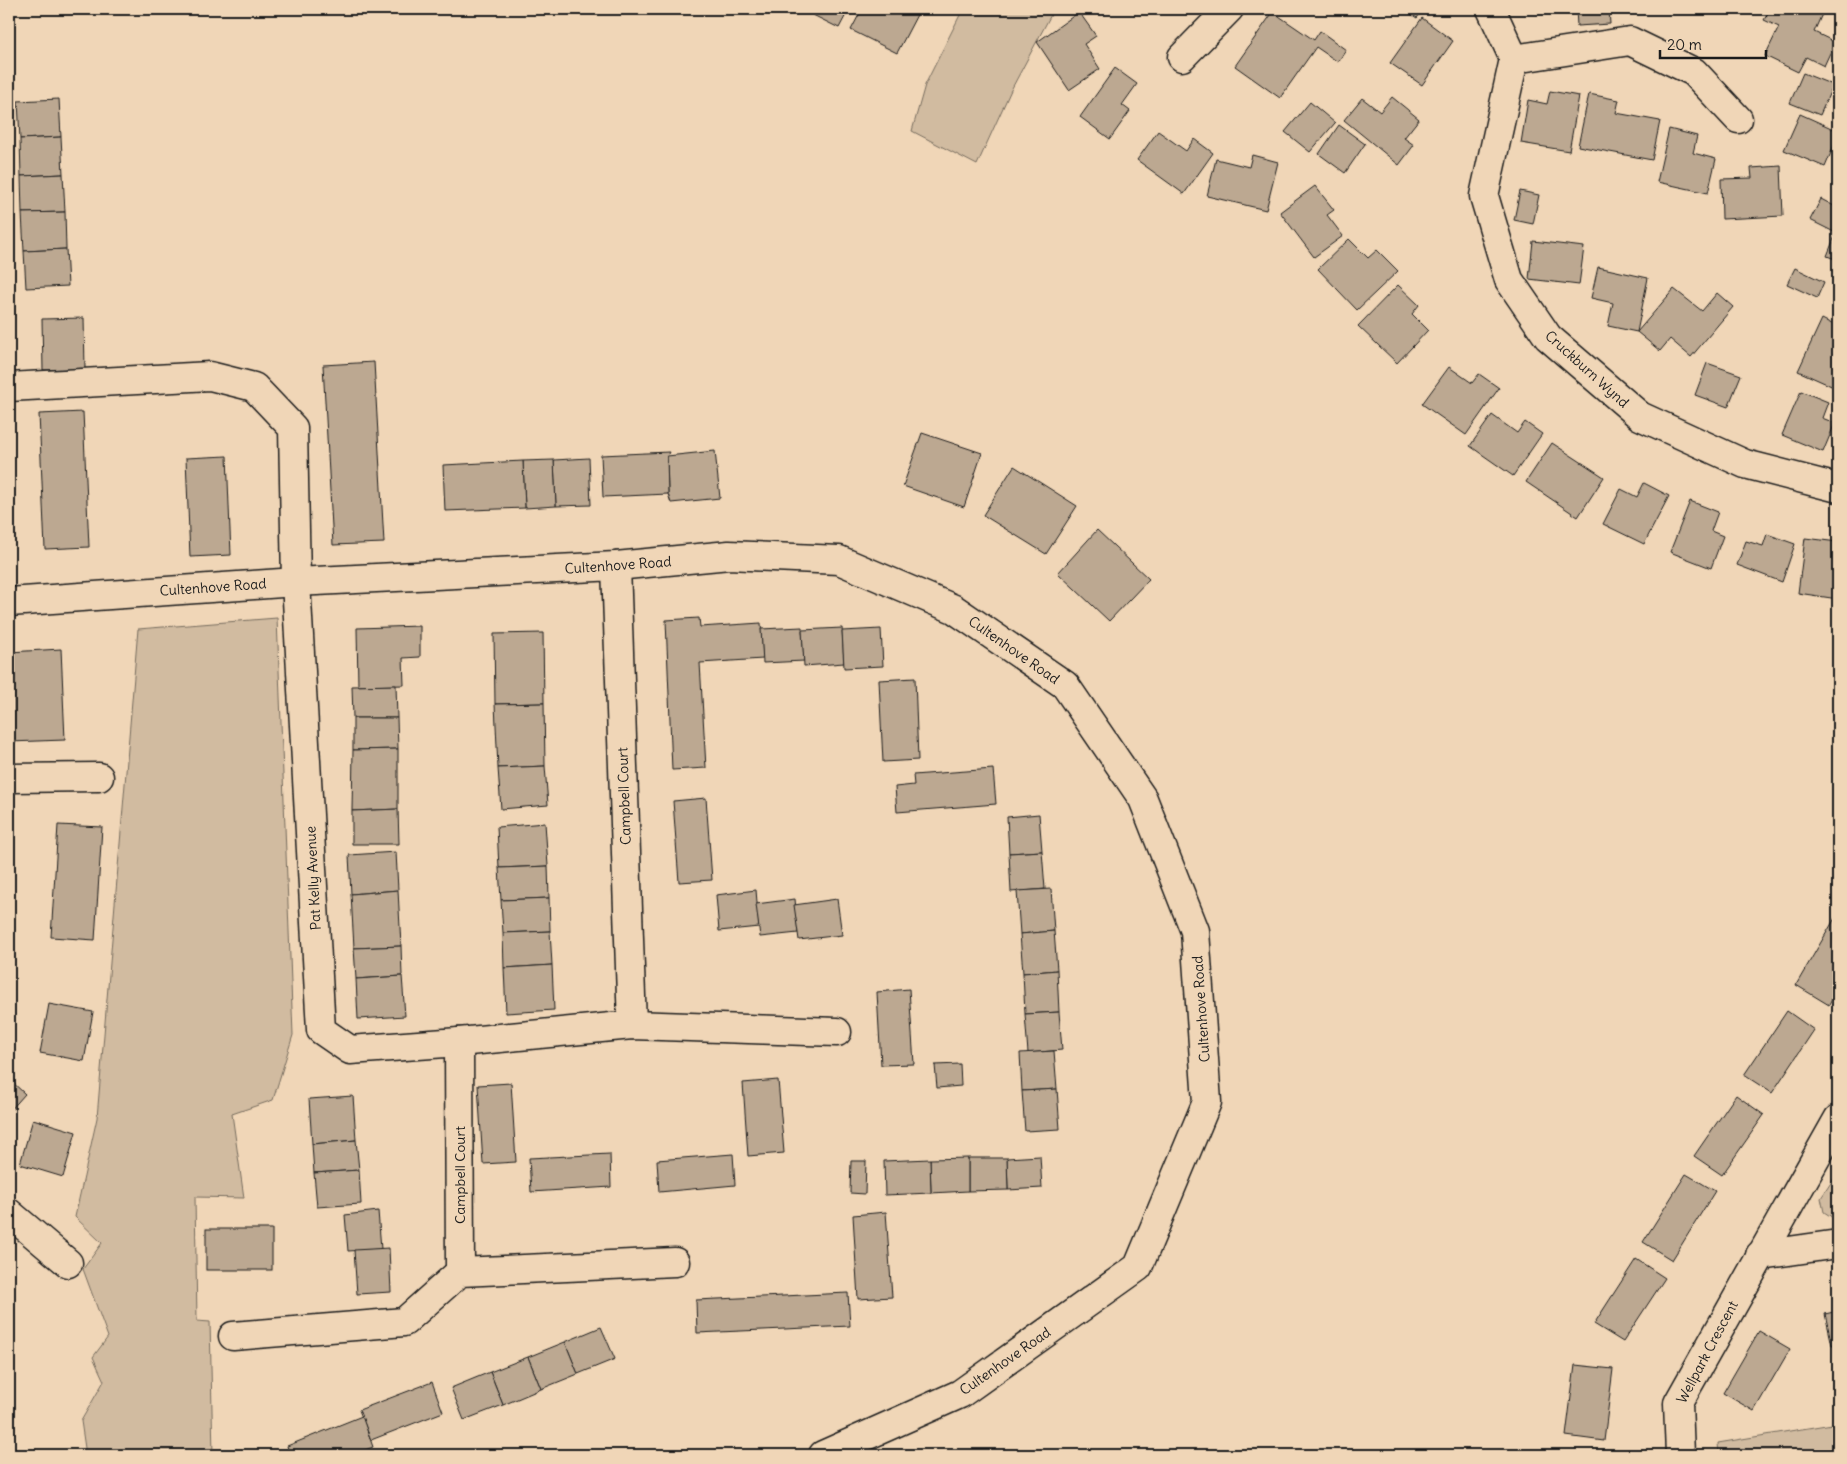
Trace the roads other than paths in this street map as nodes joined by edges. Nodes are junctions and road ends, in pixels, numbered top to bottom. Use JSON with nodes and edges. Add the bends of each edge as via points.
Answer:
{"nodes":[{"id":1,"x":1229,"y":9,"type":"edge"},
{"id":2,"x":1491,"y":9,"type":"edge"},
{"id":3,"x":1182,"y":56,"type":"dead end"},
{"id":4,"x":1514,"y":58,"type":"junction"},
{"id":5,"x":1738,"y":119,"type":"dead end"},
{"id":6,"x":9,"y":387,"type":"edge"},
{"id":7,"x":1838,"y":488,"type":"edge"},
{"id":8,"x":616,"y":566,"type":"junction"},
{"id":9,"x":296,"y":582,"type":"junction"},
{"id":10,"x":9,"y":602,"type":"edge"},
{"id":11,"x":99,"y":777,"type":"dead end"},
{"id":12,"x":9,"y":778,"type":"edge"},
{"id":13,"x":632,"y":1025,"type":"junction"},
{"id":14,"x":837,"y":1032,"type":"dead end"},
{"id":15,"x":459,"y":1042,"type":"junction"},
{"id":16,"x":1838,"y":1120,"type":"edge"},
{"id":17,"x":9,"y":1213,"type":"edge"},
{"id":18,"x":1838,"y":1244,"type":"edge"},
{"id":19,"x":1760,"y":1255,"type":"junction"},
{"id":20,"x":675,"y":1262,"type":"dead end"},
{"id":21,"x":68,"y":1263,"type":"dead end"},
{"id":22,"x":460,"y":1272,"type":"junction"},
{"id":23,"x":233,"y":1336,"type":"dead end"},
{"id":24,"x":823,"y":1455,"type":"edge"},
{"id":25,"x":1680,"y":1455,"type":"edge"}],
"edges":[{"from":1,"to":3,"type":"street"},
{"from":2,"to":4,"type":"street"},
{"from":4,"to":5,"type":"street","via":[[1630,41],[1694,72]]},
{"from":4,"to":7,"type":"street","name":"Cruckburn Wynd","via":[[1484,196],[1509,280],[1548,337],[1640,416],[1745,464]]},
{"from":6,"to":9,"type":"street","via":[[210,376],[254,387],[293,428]]},
{"from":8,"to":9,"type":"street","name":"Cultenhove Road"},
{"from":8,"to":13,"type":"street","name":"Campbell Court"},
{"from":8,"to":24,"type":"street","name":"Cultenhove Road","via":[[729,555],[839,560],[954,609],[1065,685],[1143,799],[1196,931],[1207,1102],[1138,1267],[960,1394]]},
{"from":9,"to":10,"type":"street","name":"Cultenhove Road"},
{"from":9,"to":15,"type":"street","name":"Pat Kelly Avenue","via":[[321,1030],[350,1050]]},
{"from":11,"to":12,"type":"street"},
{"from":13,"to":14,"type":"street"},
{"from":13,"to":15,"type":"street"},
{"from":15,"to":22,"type":"street","name":"Campbell Court"},
{"from":16,"to":19,"type":"street","name":"Wellpark Crescent"},
{"from":17,"to":21,"type":"street"},
{"from":18,"to":19,"type":"street"},
{"from":19,"to":25,"type":"street","name":"Wellpark Crescent","via":[[1678,1403]]},
{"from":20,"to":22,"type":"street"},
{"from":22,"to":23,"type":"street","via":[[404,1322]]}]}
